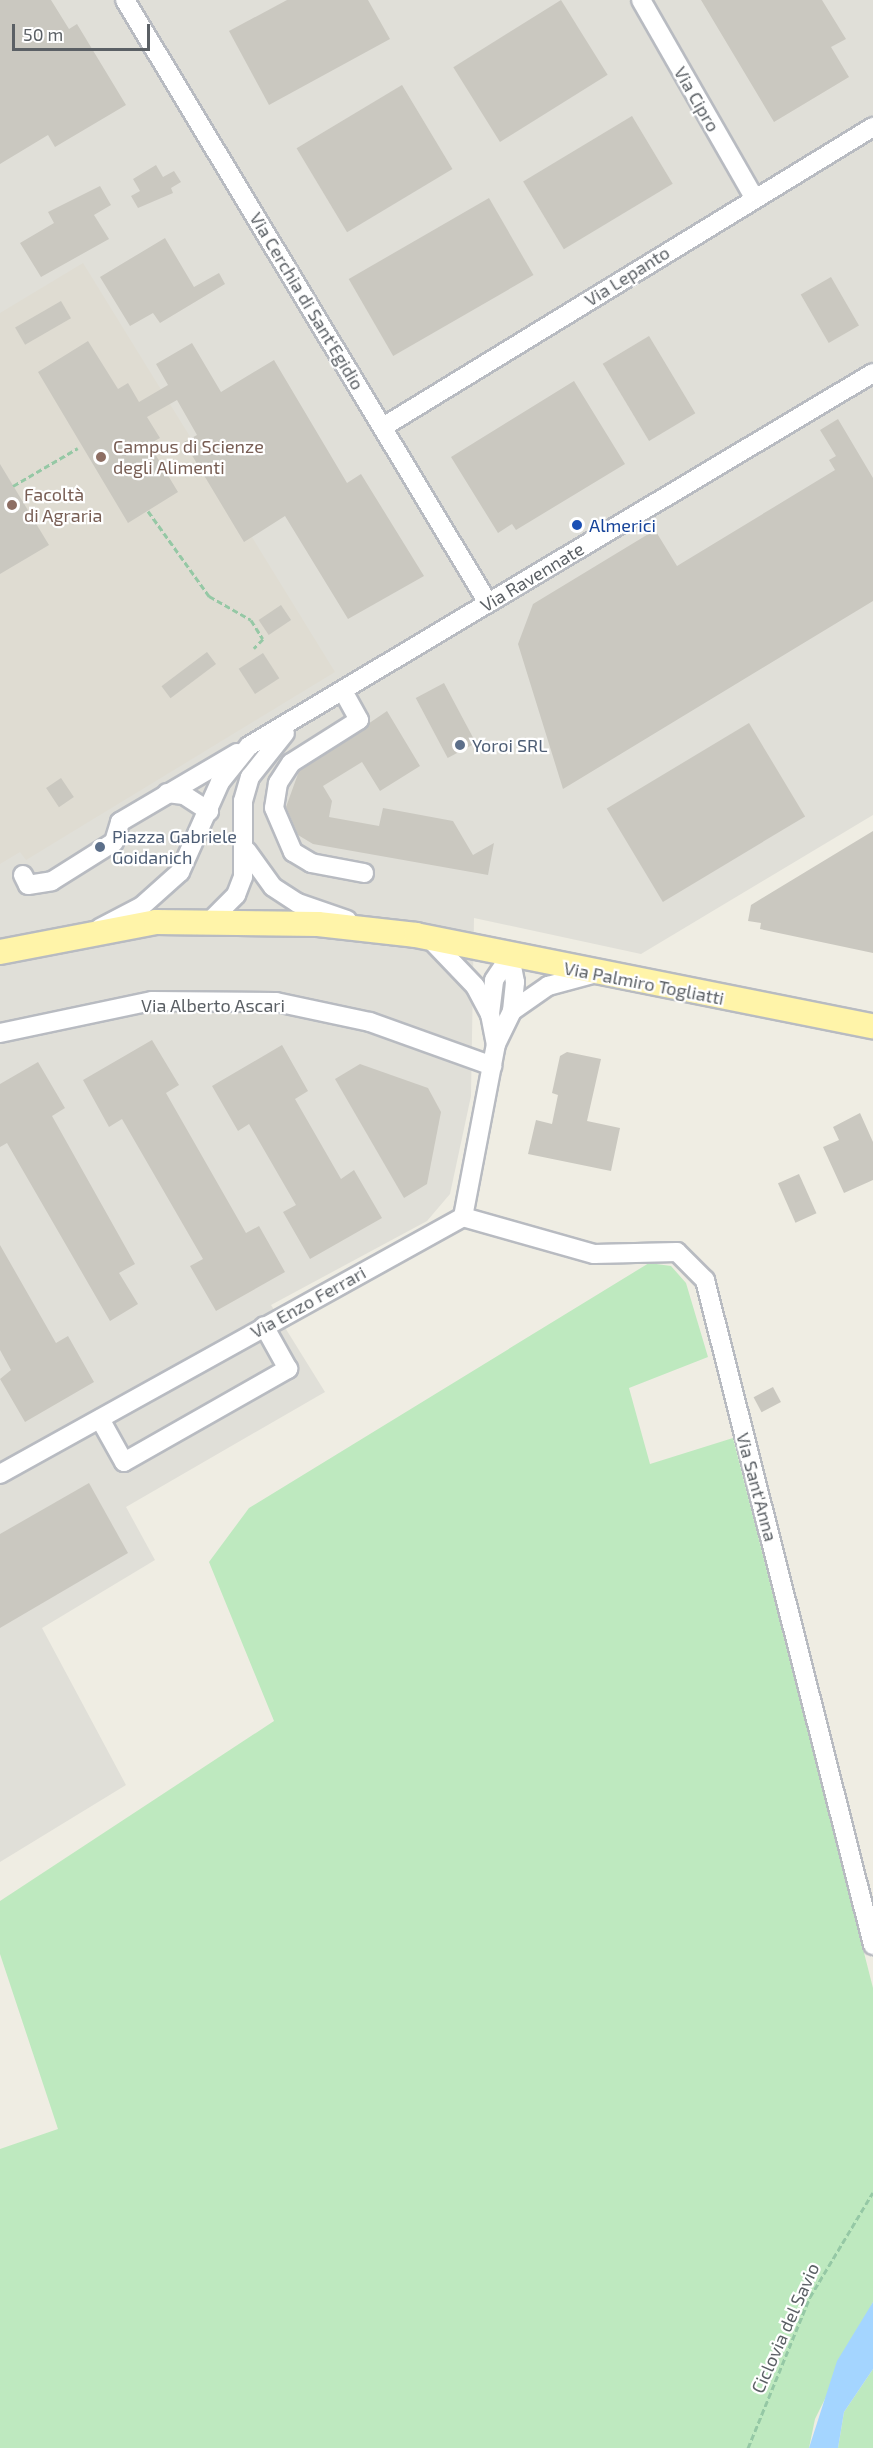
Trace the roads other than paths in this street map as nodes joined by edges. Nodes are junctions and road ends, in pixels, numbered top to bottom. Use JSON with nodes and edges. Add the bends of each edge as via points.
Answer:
{"nodes":[{"id":1,"x":125,"y":0,"type":"edge"},
{"id":2,"x":641,"y":0,"type":"edge"},
{"id":3,"x":873,"y":127,"type":"edge"},
{"id":4,"x":754,"y":197,"type":"junction"},
{"id":5,"x":873,"y":373,"type":"edge"},
{"id":6,"x":383,"y":427,"type":"junction"},
{"id":7,"x":488,"y":603,"type":"junction"},
{"id":8,"x":343,"y":691,"type":"junction"},
{"id":9,"x":314,"y":708,"type":"junction"},
{"id":10,"x":249,"y":746,"type":"junction"},
{"id":11,"x":167,"y":793,"type":"junction"},
{"id":12,"x":209,"y":811,"type":"junction"},
{"id":13,"x":247,"y":851,"type":"junction"},
{"id":14,"x":364,"y":873,"type":"dead end"},
{"id":15,"x":23,"y":875,"type":"dead end"},
{"id":16,"x":210,"y":921,"type":"junction"},
{"id":17,"x":98,"y":929,"type":"junction"},
{"id":18,"x":423,"y":937,"type":"junction"},
{"id":19,"x":0,"y":952,"type":"edge"},
{"id":20,"x":510,"y":956,"type":"junction"},
{"id":21,"x":595,"y":974,"type":"junction"},
{"id":22,"x":512,"y":1011,"type":"junction"},
{"id":23,"x":490,"y":1014,"type":"junction"},
{"id":24,"x":873,"y":1026,"type":"edge"},
{"id":25,"x":0,"y":1033,"type":"edge"},
{"id":26,"x":496,"y":1044,"type":"junction"},
{"id":27,"x":492,"y":1066,"type":"junction"},
{"id":28,"x":463,"y":1217,"type":"junction"},
{"id":29,"x":264,"y":1326,"type":"junction"},
{"id":30,"x":100,"y":1419,"type":"junction"},
{"id":31,"x":0,"y":1474,"type":"edge"},
{"id":32,"x":873,"y":1945,"type":"edge"}],
"edges":[{"from":1,"to":6,"type":"street","name":"Via Cerchia di Sant'Egidio"},
{"from":2,"to":4,"type":"street","name":"Via Cipro"},
{"from":3,"to":4,"type":"street","name":"Via Lepanto"},
{"from":4,"to":6,"type":"street","name":"Via Lepanto"},
{"from":5,"to":7,"type":"street","name":"Via Ravennate"},
{"from":6,"to":7,"type":"street","name":"Via Cerchia di Sant'Egidio"},
{"from":7,"to":8,"type":"street","name":"Via Ravennate"},
{"from":8,"to":9,"type":"street","name":"Via Ravennate"},
{"from":8,"to":14,"type":"street","via":[[359,720],[291,763],[278,783],[275,817],[293,852],[311,862]]},
{"from":9,"to":10,"type":"street","name":"Via Ravennate"},
{"from":9,"to":13,"type":"street","name":"Via Ravennate","via":[[268,748],[250,777],[243,801]]},
{"from":10,"to":11,"type":"street"},
{"from":10,"to":12,"type":"street","name":"Via Ravennate","via":[[220,782]]},
{"from":11,"to":12,"type":"street","via":[[184,795]]},
{"from":11,"to":15,"type":"street","via":[[120,822],[114,842],[52,882],[28,885]]},
{"from":12,"to":17,"type":"street","name":"Via Ravennate","via":[[192,854],[166,887]]},
{"from":13,"to":16,"type":"street","name":"Via Ravennate","via":[[236,895]]},
{"from":13,"to":18,"type":"street","name":"Via Palmiro Togliatti","via":[[273,887],[298,903],[353,922]]},
{"from":16,"to":17,"type":"main road","name":"Via Ravennate"},
{"from":16,"to":18,"type":"main road","name":"Via Palmiro Togliatti","via":[[318,924]]},
{"from":17,"to":19,"type":"main road","name":"Via Ravennate"},
{"from":18,"to":20,"type":"main road","name":"Via Palmiro Togliatti"},
{"from":18,"to":23,"type":"street","via":[[475,986]]},
{"from":20,"to":21,"type":"main road","name":"Via Palmiro Togliatti"},
{"from":20,"to":22,"type":"street","via":[[515,982]]},
{"from":20,"to":23,"type":"street","via":[[494,980]]},
{"from":21,"to":22,"type":"street","via":[[548,986]]},
{"from":21,"to":24,"type":"main road","name":"Via Palmiro Togliatti"},
{"from":22,"to":26,"type":"street"},
{"from":23,"to":26,"type":"street"},
{"from":25,"to":27,"type":"street","name":"Via Alberto Ascari","via":[[152,1001],[276,1002],[370,1022]]},
{"from":26,"to":27,"type":"street"},
{"from":27,"to":28,"type":"street"},
{"from":28,"to":29,"type":"street","name":"Via Enzo Ferrari"},
{"from":28,"to":32,"type":"street","name":"Via Sant'Anna","via":[[594,1254],[677,1252],[705,1280]]},
{"from":29,"to":30,"type":"street","name":"Via Enzo Ferrari"},
{"from":29,"to":30,"type":"street","via":[[288,1368],[124,1462]]},
{"from":30,"to":31,"type":"street","name":"Via Enzo Ferrari"}]}
